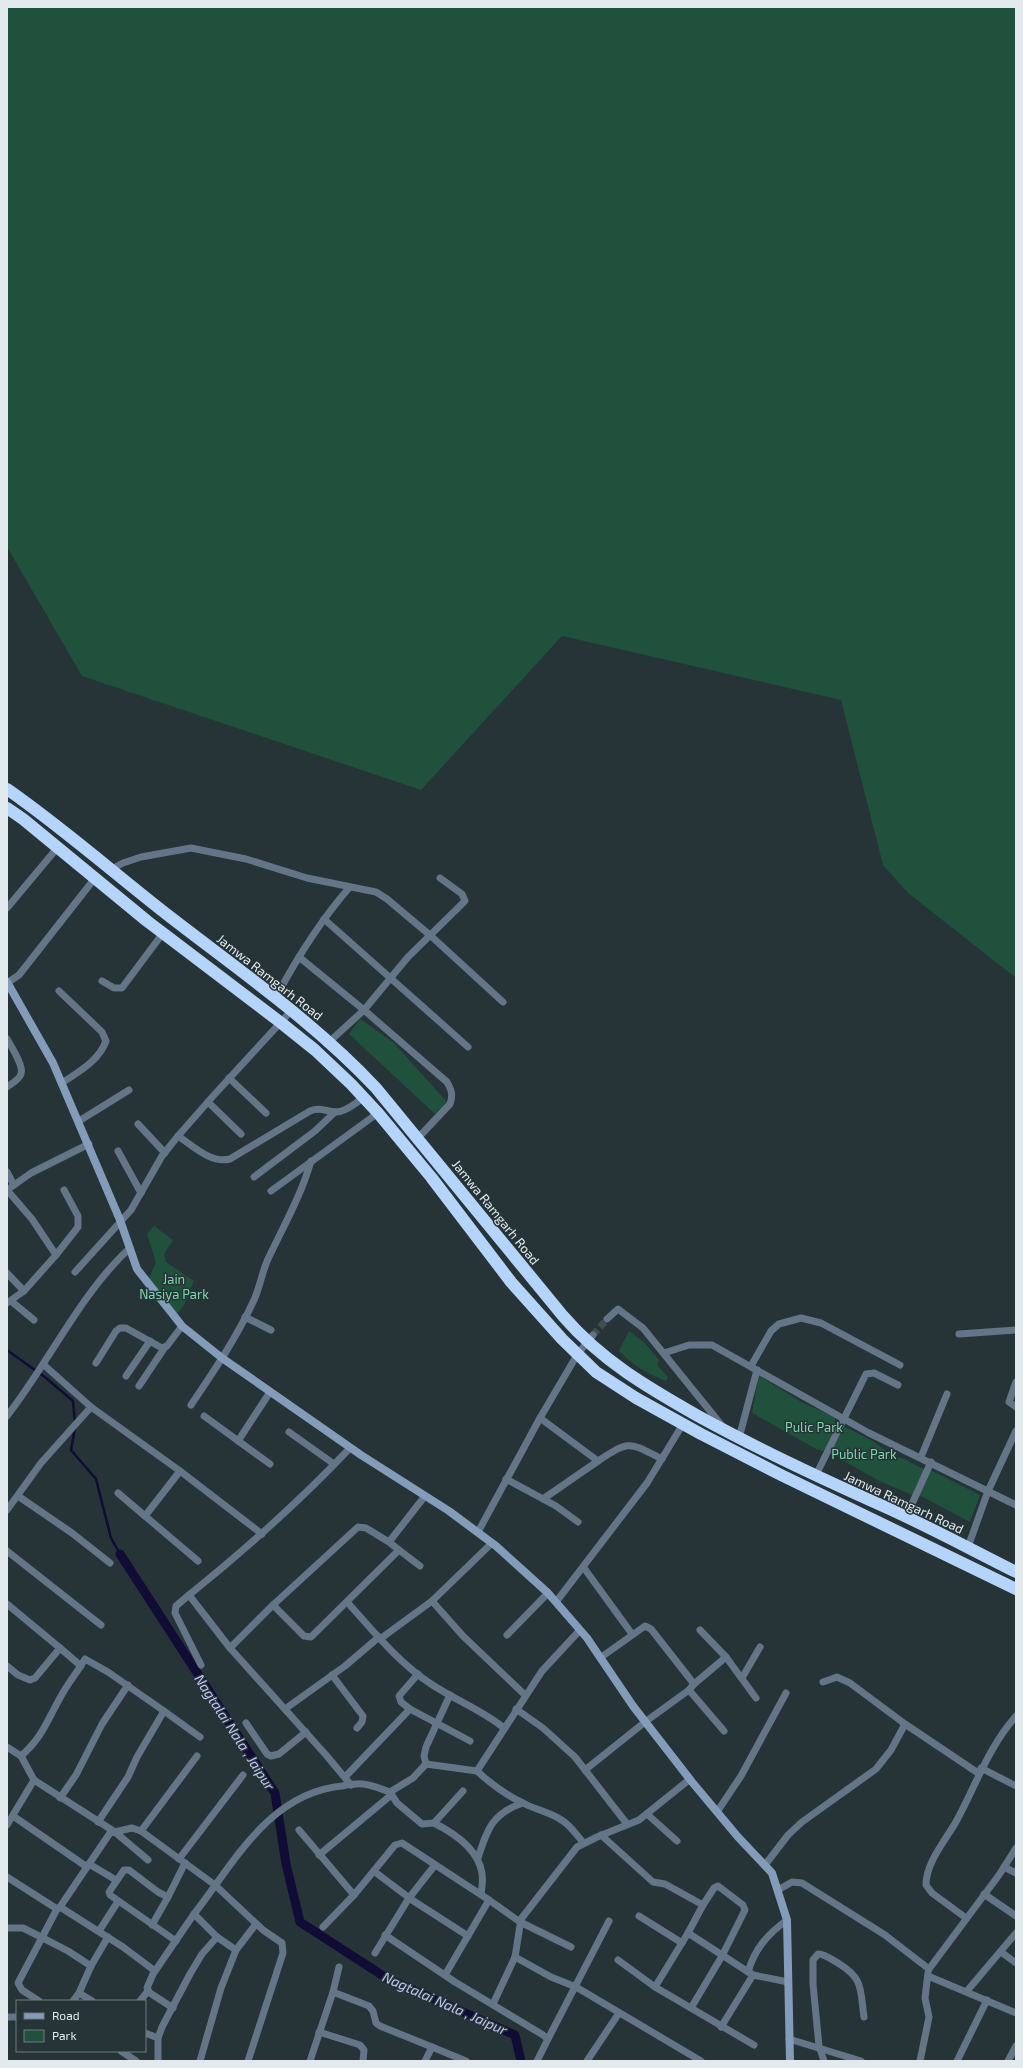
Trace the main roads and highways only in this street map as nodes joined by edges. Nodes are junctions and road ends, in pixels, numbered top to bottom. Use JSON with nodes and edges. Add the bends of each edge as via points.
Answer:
{"nodes":[{"id":1,"x":7,"y":789,"type":"edge"},
{"id":2,"x":7,"y":808,"type":"edge"},
{"id":3,"x":1015,"y":1569,"type":"edge"},
{"id":4,"x":1016,"y":1589,"type":"edge"}],
"edges":[{"from":1,"to":3,"type":"highway","name":"Jamwa Ramgarh Road","via":[[39,811],[110,870],[276,997],[329,1042],[376,1088],[563,1316],[628,1375],[727,1432],[815,1477]]},
{"from":2,"to":4,"type":"highway","via":[[315,1050],[378,1113],[511,1282],[577,1355],[612,1382],[683,1424],[781,1475]]}]}
